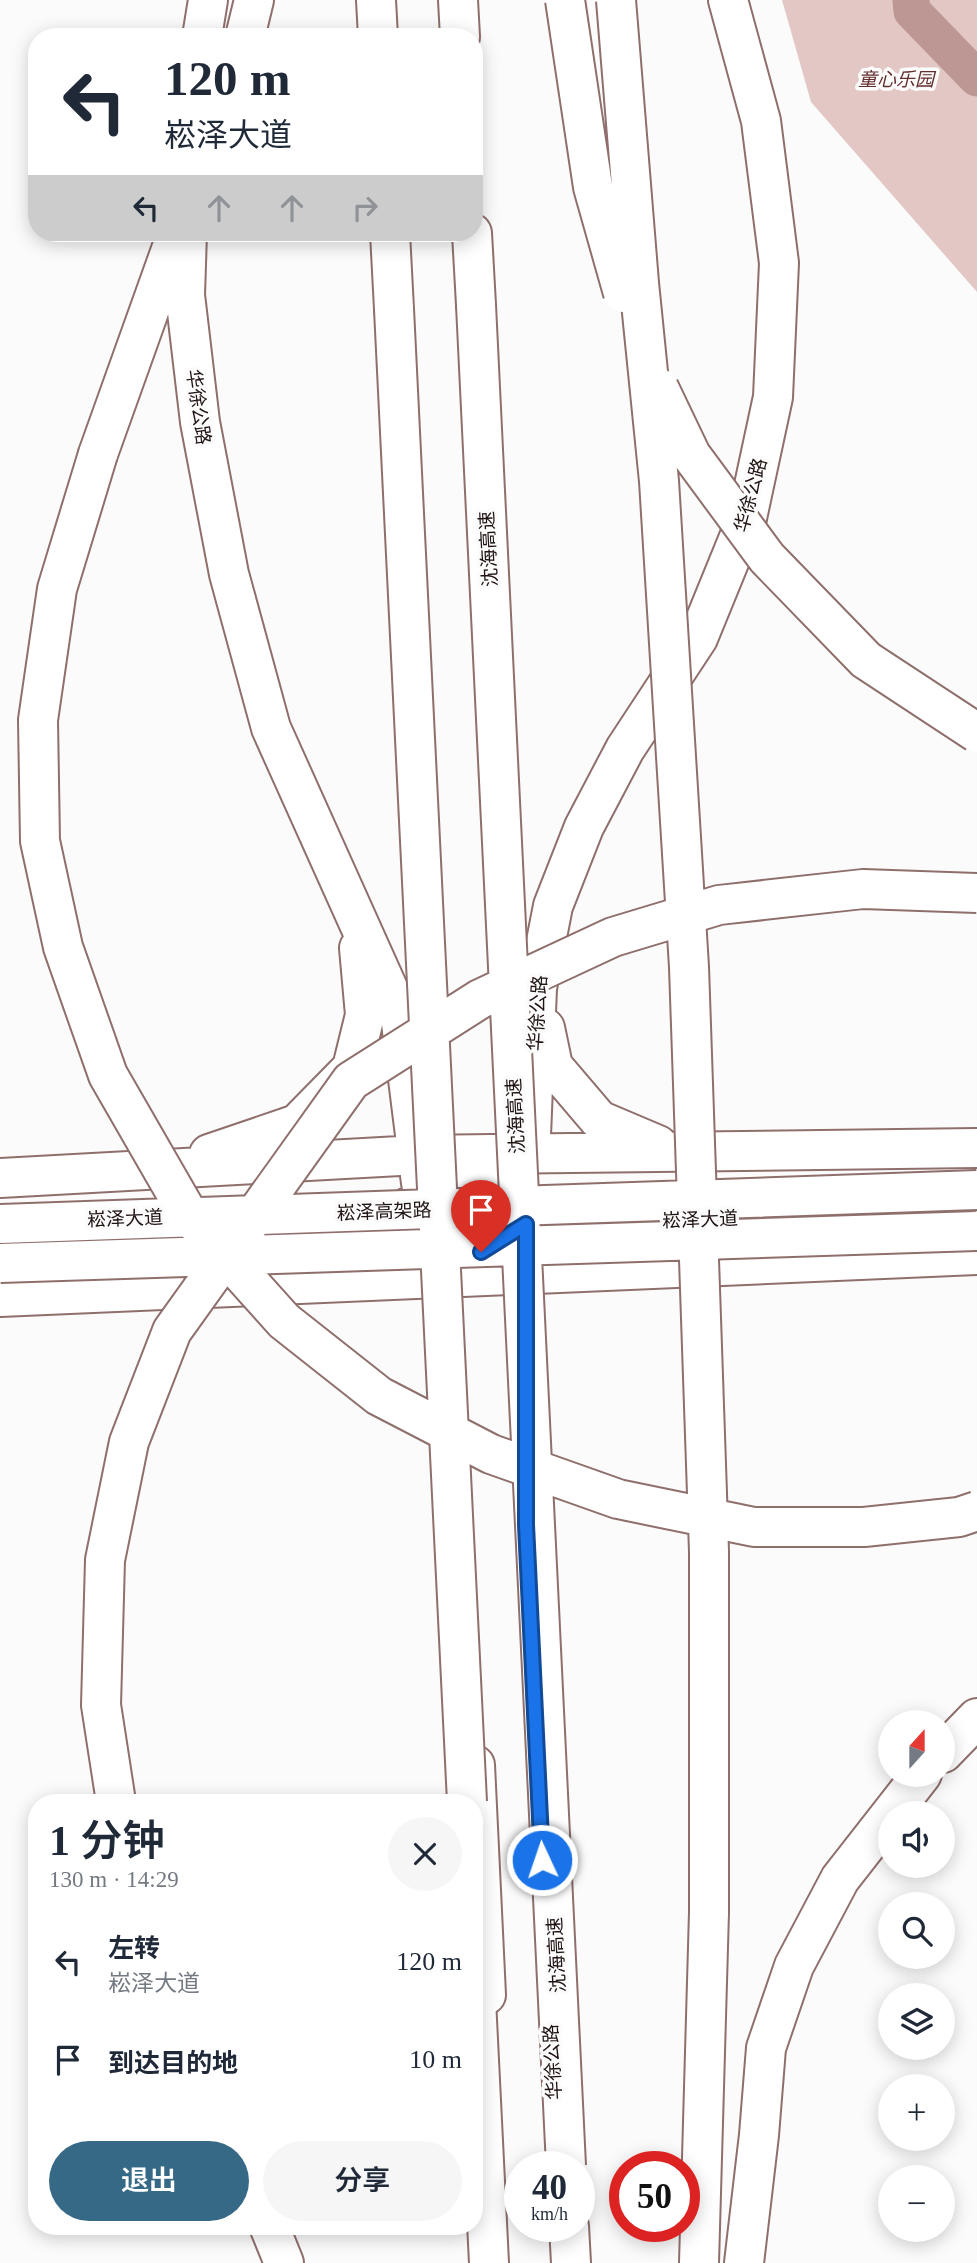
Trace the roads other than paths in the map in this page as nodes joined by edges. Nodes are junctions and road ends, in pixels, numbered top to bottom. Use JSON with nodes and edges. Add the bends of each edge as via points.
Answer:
{"nodes":[{"id":1,"x":208,"y":0,"type":"edge"},
{"id":2,"x":254,"y":0,"type":"edge"},
{"id":3,"x":376,"y":0,"type":"edge"},
{"id":4,"x":458,"y":0,"type":"edge"},
{"id":5,"x":565,"y":0,"type":"edge"},
{"id":6,"x":616,"y":0,"type":"edge"},
{"id":7,"x":728,"y":0,"type":"edge"},
{"id":8,"x":203,"y":28,"type":"edge"},
{"id":9,"x":247,"y":28,"type":"edge"},
{"id":10,"x":378,"y":28,"type":"edge"},
{"id":11,"x":460,"y":28,"type":"edge"},
{"id":12,"x":174,"y":242,"type":"edge"},
{"id":13,"x":187,"y":242,"type":"edge"},
{"id":14,"x":390,"y":242,"type":"edge"},
{"id":15,"x":472,"y":242,"type":"edge"},
{"id":16,"x":977,"y":733,"type":"edge"},
{"id":17,"x":977,"y":893,"type":"edge"},
{"id":18,"x":356,"y":914,"type":"junction"},
{"id":19,"x":537,"y":988,"type":"junction"},
{"id":20,"x":977,"y":1148,"type":"edge"},
{"id":21,"x":671,"y":1151,"type":"junction"},
{"id":22,"x":530,"y":1152,"type":"junction"},
{"id":23,"x":418,"y":1155,"type":"junction"},
{"id":24,"x":0,"y":1176,"type":"edge"},
{"id":25,"x":977,"y":1190,"type":"edge"},
{"id":26,"x":423,"y":1206,"type":"junction"},
{"id":27,"x":0,"y":1223,"type":"edge"},
{"id":28,"x":526,"y":1224,"type":"junction"},
{"id":29,"x":977,"y":1231,"type":"edge"},
{"id":30,"x":977,"y":1255,"type":"edge"},
{"id":31,"x":0,"y":1263,"type":"edge"},
{"id":32,"x":524,"y":1275,"type":"junction"},
{"id":33,"x":436,"y":1280,"type":"junction"},
{"id":34,"x":0,"y":1297,"type":"edge"},
{"id":35,"x":977,"y":1511,"type":"edge"},
{"id":36,"x":977,"y":1718,"type":"edge"},
{"id":37,"x":956,"y":1740,"type":"edge"},
{"id":38,"x":912,"y":1787,"type":"edge"},
{"id":39,"x":115,"y":1794,"type":"edge"},
{"id":40,"x":467,"y":1794,"type":"edge"},
{"id":41,"x":476,"y":1794,"type":"edge"},
{"id":42,"x":483,"y":1935,"type":"edge"},
{"id":43,"x":483,"y":2141,"type":"edge"},
{"id":44,"x":556,"y":2151,"type":"edge"},
{"id":45,"x":565,"y":2151,"type":"edge"},
{"id":46,"x":273,"y":2235,"type":"edge"},
{"id":47,"x":561,"y":2242,"type":"edge"},
{"id":48,"x":570,"y":2242,"type":"edge"},
{"id":49,"x":284,"y":2263,"type":"edge"},
{"id":50,"x":489,"y":2263,"type":"edge"},
{"id":51,"x":499,"y":2263,"type":"edge"},
{"id":52,"x":562,"y":2263,"type":"edge"},
{"id":53,"x":571,"y":2263,"type":"edge"},
{"id":54,"x":699,"y":2263,"type":"edge"},
{"id":55,"x":744,"y":2263,"type":"edge"}],
"edges":[{"from":1,"to":8,"type":"main road"},
{"from":2,"to":9,"type":"main road"},
{"from":3,"to":10,"type":"main road"},
{"from":4,"to":11,"type":"main road"},
{"from":5,"to":16,"type":"main road","bridge":true,"via":[[593,187],[636,338],[691,455],[767,558],[866,660]]},
{"from":6,"to":54,"type":"main road","bridge":true,"via":[[659,481],[690,995],[709,1552],[709,1925]]},
{"from":7,"to":19,"type":"main road","name":"华徐公路","via":[[761,121],[779,262],[773,397],[747,518],[698,638],[625,749],[584,827],[553,906]]},
{"from":12,"to":35,"type":"main road","bridge":true,"via":[[98,454],[57,589],[38,720],[40,841],[63,947],[107,1075],[188,1213],[284,1321],[305,1338],[379,1396],[491,1454],[618,1499],[754,1527],[864,1527]]},
{"from":13,"to":18,"type":"main road","name":"华徐公路","via":[[185,295],[200,422],[229,575],[271,729]]},
{"from":14,"to":40,"type":"main road","bridge":true},
{"from":15,"to":45,"type":"main road","name":"沈海高速","bridge":true},
{"from":17,"to":39,"type":"main road","bridge":true,"via":[[863,889],[719,905],[613,937],[480,999],[351,1082],[172,1331],[129,1442],[105,1560],[101,1705]]},
{"from":18,"to":23,"type":"main road","name":"华徐公路","via":[[400,1016]]},
{"from":18,"to":24,"type":"main road","via":[[365,1015],[352,1068],[296,1124],[206,1155]]},
{"from":19,"to":21,"type":"main road","via":[[553,1066],[599,1120]]},
{"from":19,"to":22,"type":"main road","name":"华徐公路"},
{"from":20,"to":21,"type":"main road"},
{"from":21,"to":22,"type":"main road"},
{"from":22,"to":23,"type":"main road"},
{"from":22,"to":26,"type":"main road","name":"崧泽大道"},
{"from":22,"to":28,"type":"main road","name":"华徐公路"},
{"from":23,"to":24,"type":"main road"},
{"from":23,"to":26,"type":"main road","name":"华徐公路"},
{"from":25,"to":27,"type":"main road","name":"崧泽高架路","bridge":true},
{"from":25,"to":28,"type":"main road","name":"崧泽大道","via":[[904,1212]]},
{"from":26,"to":27,"type":"main road","name":"崧泽大道"},
{"from":26,"to":33,"type":"main road","name":"华徐公路"},
{"from":28,"to":32,"type":"main road","name":"华徐公路"},
{"from":28,"to":33,"type":"main road"},
{"from":29,"to":31,"type":"main road","name":"崧泽高架路","bridge":true},
{"from":30,"to":32,"type":"main road"},
{"from":32,"to":33,"type":"main road"},
{"from":32,"to":44,"type":"main road","name":"华徐公路","via":[[526,1525]]},
{"from":33,"to":34,"type":"main road"},
{"from":33,"to":41,"type":"main road","name":"华徐公路","via":[[463,1526]]},
{"from":36,"to":37,"type":"main road"},
{"from":38,"to":55,"type":"main road","via":[[840,1879],[794,1966],[766,2049]]},
{"from":42,"to":51,"type":"main road","name":"华徐公路"},
{"from":43,"to":50,"type":"main road"},
{"from":46,"to":49,"type":"main road"},
{"from":47,"to":52,"type":"main road"},
{"from":48,"to":53,"type":"main road"}]}
